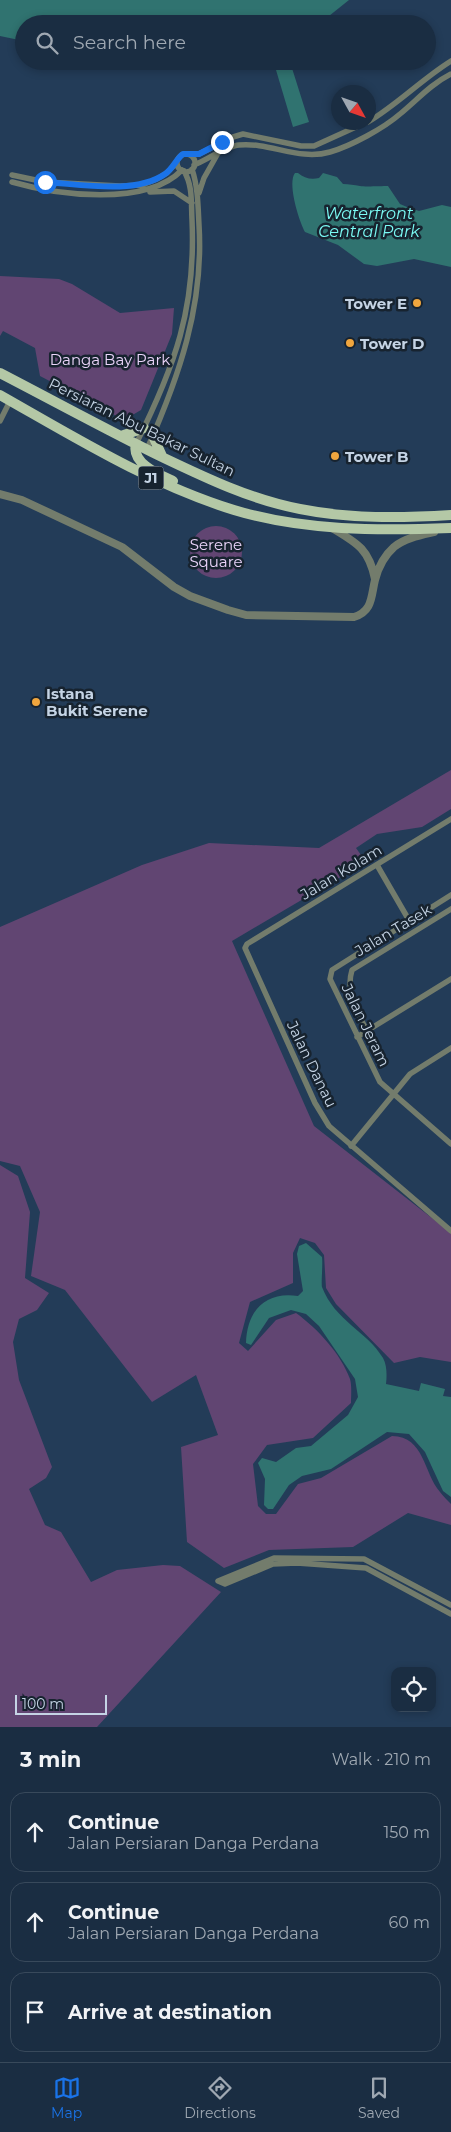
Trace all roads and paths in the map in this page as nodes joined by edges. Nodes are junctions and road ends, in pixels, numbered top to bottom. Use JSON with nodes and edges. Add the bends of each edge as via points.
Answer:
{"nodes":[{"id":1,"x":451,"y":61,"type":"edge"},
{"id":2,"x":451,"y":74,"type":"edge"},
{"id":3,"x":376,"y":117,"type":"edge"},
{"id":4,"x":354,"y":130,"type":"edge"},
{"id":5,"x":190,"y":155,"type":"junction"},
{"id":6,"x":217,"y":155,"type":"junction"},
{"id":7,"x":177,"y":162,"type":"junction"},
{"id":8,"x":193,"y":167,"type":"junction"},
{"id":9,"x":183,"y":171,"type":"junction"},
{"id":10,"x":12,"y":174,"type":"dead end"},
{"id":11,"x":12,"y":182,"type":"dead end"},
{"id":12,"x":140,"y":193,"type":"junction"},
{"id":13,"x":195,"y":202,"type":"junction"},
{"id":14,"x":0,"y":373,"type":"edge"},
{"id":15,"x":0,"y":395,"type":"edge"},
{"id":16,"x":10,"y":401,"type":"junction"},
{"id":17,"x":0,"y":421,"type":"edge"},
{"id":18,"x":144,"y":428,"type":"junction"},
{"id":19,"x":65,"y":432,"type":"junction"},
{"id":20,"x":121,"y":436,"type":"junction"},
{"id":21,"x":153,"y":436,"type":"junction"},
{"id":22,"x":136,"y":444,"type":"junction"},
{"id":23,"x":147,"y":449,"type":"junction"},
{"id":24,"x":163,"y":457,"type":"junction"},
{"id":25,"x":138,"y":459,"type":"junction"},
{"id":26,"x":0,"y":494,"type":"edge"},
{"id":27,"x":213,"y":503,"type":"junction"},
{"id":28,"x":451,"y":515,"type":"edge"},
{"id":29,"x":327,"y":526,"type":"junction"},
{"id":30,"x":448,"y":528,"type":"edge"},
{"id":31,"x":375,"y":579,"type":"junction"},
{"id":32,"x":451,"y":819,"type":"edge"},
{"id":33,"x":377,"y":865,"type":"junction"},
{"id":34,"x":451,"y":895,"type":"edge"},
{"id":35,"x":451,"y":909,"type":"edge"},
{"id":36,"x":410,"y":922,"type":"junction"},
{"id":37,"x":245,"y":948,"type":"joint"},
{"id":38,"x":329,"y":975,"type":"joint"},
{"id":39,"x":451,"y":979,"type":"edge"},
{"id":40,"x":367,"y":1031,"type":"junction"},
{"id":41,"x":357,"y":1037,"type":"junction"},
{"id":42,"x":451,"y":1048,"type":"edge"},
{"id":43,"x":393,"y":1094,"type":"junction"},
{"id":44,"x":451,"y":1144,"type":"edge"},
{"id":45,"x":351,"y":1146,"type":"junction"},
{"id":46,"x":451,"y":1231,"type":"edge"},
{"id":47,"x":451,"y":1605,"type":"edge"},
{"id":48,"x":451,"y":1614,"type":"edge"}],
"edges":[{"from":1,"to":3,"type":"street"},
{"from":2,"to":6,"type":"street","via":[[436,82],[399,116],[332,152],[300,154],[237,145]]},
{"from":4,"to":5,"type":"street","via":[[314,146],[243,134]]},
{"from":5,"to":7,"type":"street","via":[[181,155]]},
{"from":5,"to":8,"type":"street","via":[[194,160]]},
{"from":6,"to":8,"type":"street"},
{"from":6,"to":13,"type":"street","via":[[200,185]]},
{"from":7,"to":9,"type":"street"},
{"from":7,"to":10,"type":"street","via":[[158,179],[142,185],[45,182]]},
{"from":8,"to":9,"type":"street"},
{"from":8,"to":13,"type":"street"},
{"from":9,"to":12,"type":"street","via":[[172,180]]},
{"from":9,"to":13,"type":"street"},
{"from":11,"to":12,"type":"street","via":[[41,190]]},
{"from":12,"to":13,"type":"street","via":[[174,191]]},
{"from":13,"to":18,"type":"street","via":[[188,309],[174,358]]},
{"from":13,"to":21,"type":"street","via":[[200,264],[193,318],[182,362]]},
{"from":14,"to":20,"type":"highway","name":"Persiaran Abu Bakar Sultan","number":"J1"},
{"from":15,"to":16,"type":"highway","number":"J1"},
{"from":16,"to":17,"type":"street"},
{"from":16,"to":19,"type":"highway","number":"J1"},
{"from":18,"to":20,"type":"highway"},
{"from":18,"to":22,"type":"street"},
{"from":19,"to":25,"type":"highway","via":[[121,458]]},
{"from":19,"to":27,"type":"highway","number":"J1","via":[[135,471]]},
{"from":20,"to":22,"type":"highway","name":"Persiaran Abu Bakar Sultan","number":"J1"},
{"from":21,"to":23,"type":"street"},
{"from":21,"to":24,"type":"highway"},
{"from":22,"to":23,"type":"highway","name":"Persiaran Abu Bakar Sultan","number":"J1"},
{"from":22,"to":25,"type":"highway","via":[[134,451]]},
{"from":23,"to":24,"type":"highway","name":"Persiaran Abu Bakar Sultan","number":"J1"},
{"from":23,"to":25,"type":"highway"},
{"from":24,"to":28,"type":"highway","name":"Persiaran Abu Bakar Sultan","number":"J1","via":[[245,493],[298,509],[390,517]]},
{"from":25,"to":27,"type":"highway"},
{"from":26,"to":31,"type":"street","via":[[22,500],[122,547],[190,596],[246,614],[362,615],[368,609]]},
{"from":27,"to":29,"type":"highway","number":"J1","via":[[268,518]]},
{"from":29,"to":30,"type":"highway","number":"J1","via":[[387,530]]},
{"from":29,"to":31,"type":"street","via":[[364,549]]},
{"from":30,"to":31,"type":"street","via":[[395,546],[384,559]]},
{"from":32,"to":33,"type":"street","name":"Jalan Kolam"},
{"from":33,"to":36,"type":"street"},
{"from":33,"to":37,"type":"street","name":"Jalan Kolam"},
{"from":34,"to":36,"type":"street","name":"Jalan Tasek"},
{"from":35,"to":40,"type":"street","name":"Jalan Tasek","via":[[352,970],[349,981],[352,1002]]},
{"from":36,"to":38,"type":"street","name":"Jalan Tasek","via":[[332,970]]},
{"from":37,"to":45,"type":"street","name":"Jalan Danau","via":[[315,1103],[329,1126]]},
{"from":38,"to":41,"type":"street","name":"Jalan Jeram"},
{"from":39,"to":40,"type":"street"},
{"from":40,"to":41,"type":"street"},
{"from":41,"to":43,"type":"street","name":"Jalan Jeram","via":[[380,1082]]},
{"from":42,"to":43,"type":"street","via":[[417,1068]]},
{"from":43,"to":44,"type":"street","name":"Jalan Jeram"},
{"from":43,"to":45,"type":"street"},
{"from":45,"to":46,"type":"street","name":"Jalan Danau"},
{"from":47,"to":48,"type":"street","via":[[364,1559],[274,1558],[218,1581],[225,1584],[273,1564],[366,1568]]}]}
